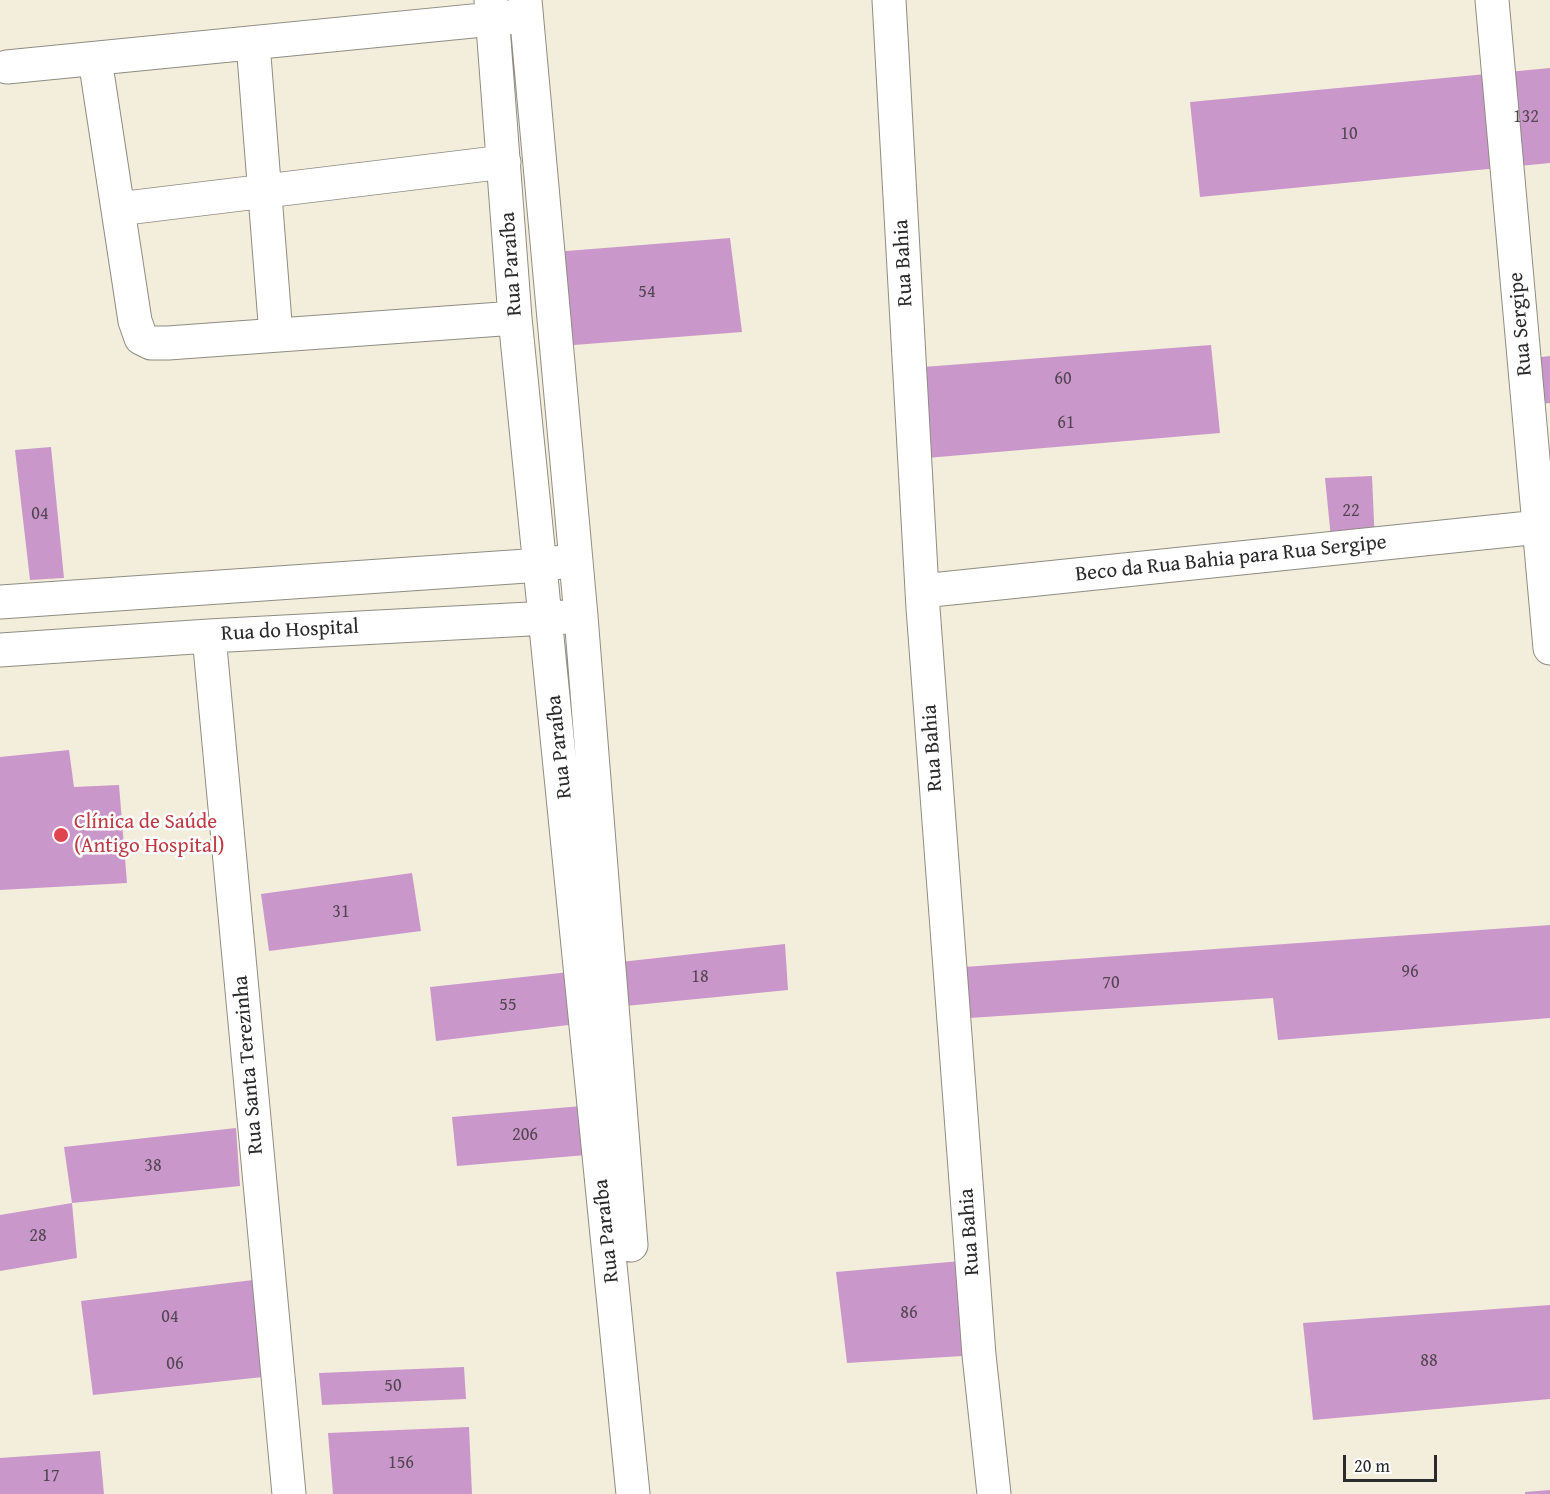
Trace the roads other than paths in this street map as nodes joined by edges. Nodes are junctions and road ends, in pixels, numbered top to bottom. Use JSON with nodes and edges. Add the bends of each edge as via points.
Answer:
{"nodes":[{"id":1,"x":889,"y":0,"type":"edge"},
{"id":2,"x":1492,"y":0,"type":"edge"},
{"id":3,"x":526,"y":8,"type":"edge"},
{"id":4,"x":491,"y":10,"type":"edge"},
{"id":5,"x":253,"y":43,"type":"junction"},
{"id":6,"x":94,"y":59,"type":"junction"},
{"id":7,"x":7,"y":68,"type":"dead end"},
{"id":8,"x":504,"y":162,"type":"junction"},
{"id":9,"x":263,"y":190,"type":"junction"},
{"id":10,"x":117,"y":209,"type":"junction"},
{"id":11,"x":515,"y":318,"type":"junction"},
{"id":12,"x":276,"y":335,"type":"junction"},
{"id":13,"x":1539,"y":526,"type":"junction"},
{"id":14,"x":576,"y":560,"type":"junction"},
{"id":15,"x":541,"y":565,"type":"junction"},
{"id":16,"x":922,"y":591,"type":"junction"},
{"id":17,"x":0,"y":602,"type":"edge"},
{"id":18,"x":581,"y":616,"type":"junction"},
{"id":19,"x":547,"y":618,"type":"junction"},
{"id":20,"x":209,"y":636,"type":"junction"},
{"id":21,"x":1550,"y":648,"type":"edge"},
{"id":22,"x":0,"y":650,"type":"edge"},
{"id":23,"x":289,"y":1494,"type":"edge"},
{"id":24,"x":633,"y":1494,"type":"edge"},
{"id":25,"x":651,"y":1494,"type":"edge"},
{"id":26,"x":994,"y":1494,"type":"edge"}],
"edges":[{"from":1,"to":16,"type":"street","name":"Rua Bahia"},
{"from":2,"to":13,"type":"street","name":"Rua Sergipe"},
{"from":3,"to":4,"type":"street"},
{"from":3,"to":14,"type":"street","name":"Rua Paraíba"},
{"from":4,"to":5,"type":"street"},
{"from":4,"to":8,"type":"street","name":"Rua Paraíba"},
{"from":5,"to":6,"type":"street"},
{"from":5,"to":9,"type":"street"},
{"from":6,"to":7,"type":"street"},
{"from":6,"to":10,"type":"street"},
{"from":8,"to":9,"type":"street"},
{"from":8,"to":11,"type":"street","name":"Rua Paraíba"},
{"from":9,"to":10,"type":"street"},
{"from":9,"to":12,"type":"street"},
{"from":10,"to":12,"type":"street","via":[[141,338],[168,344]]},
{"from":11,"to":12,"type":"street"},
{"from":11,"to":15,"type":"street","name":"Rua Paraíba"},
{"from":13,"to":16,"type":"street","name":"Beco da Rua Bahia para Rua Sergipe"},
{"from":13,"to":21,"type":"street","name":"Rua Sergipe"},
{"from":14,"to":15,"type":"street"},
{"from":14,"to":18,"type":"street","name":"Rua Paraíba"},
{"from":15,"to":17,"type":"street"},
{"from":15,"to":19,"type":"street","name":"Rua Paraíba"},
{"from":16,"to":26,"type":"street","name":"Rua Bahia","via":[[979,1354]]},
{"from":18,"to":19,"type":"street","name":"Rua do Hospital"},
{"from":18,"to":25,"type":"street","name":"Rua Paraíba"},
{"from":19,"to":20,"type":"street","name":"Rua do Hospital"},
{"from":19,"to":24,"type":"street","name":"Rua Paraíba"},
{"from":20,"to":22,"type":"street","name":"Rua do Hospital"},
{"from":20,"to":23,"type":"street","name":"Rua Santa Terezinha"}]}
